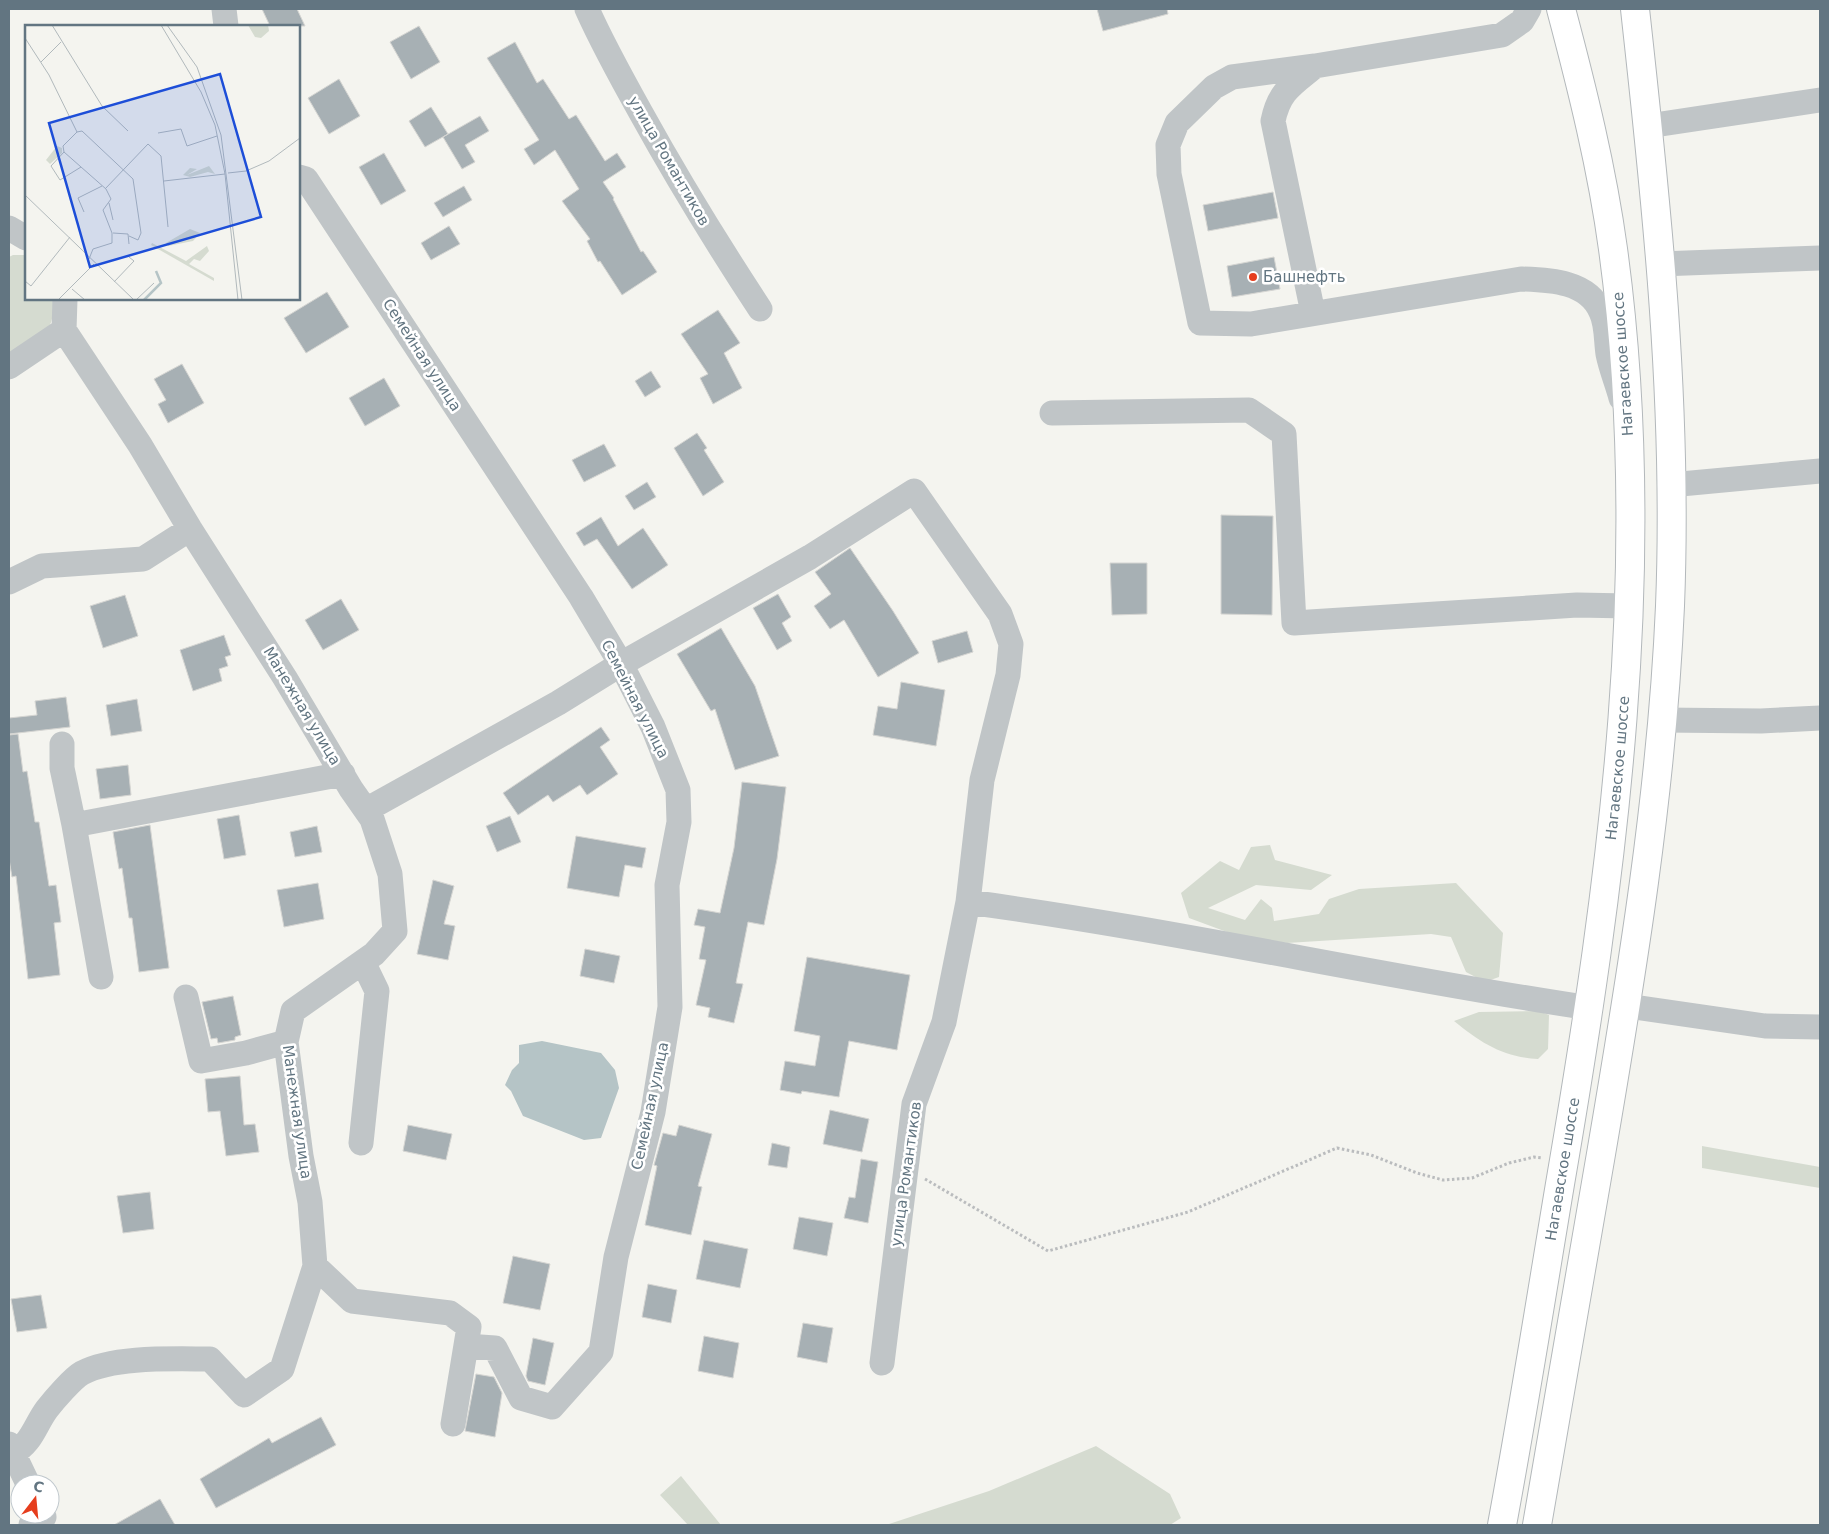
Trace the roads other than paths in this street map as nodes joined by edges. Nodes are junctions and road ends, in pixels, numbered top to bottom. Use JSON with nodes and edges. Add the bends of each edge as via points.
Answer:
{"nodes":[{"id":1,"x":224,"y":9,"type":"edge"},
{"id":2,"x":587,"y":9,"type":"edge"},
{"id":3,"x":1529,"y":9,"type":"edge"},
{"id":4,"x":1561,"y":9,"type":"edge"},
{"id":5,"x":1636,"y":9,"type":"edge"},
{"id":6,"x":226,"y":25,"type":"edge"},
{"id":7,"x":1315,"y":66,"type":"junction"},
{"id":8,"x":1820,"y":100,"type":"edge"},
{"id":9,"x":1648,"y":126,"type":"junction"},
{"id":10,"x":300,"y":177,"type":"edge"},
{"id":11,"x":9,"y":228,"type":"edge"},
{"id":12,"x":25,"y":237,"type":"edge"},
{"id":13,"x":1820,"y":258,"type":"edge"},
{"id":14,"x":1660,"y":264,"type":"junction"},
{"id":15,"x":65,"y":300,"type":"edge"},
{"id":16,"x":760,"y":309,"type":"dead end"},
{"id":17,"x":1313,"y":313,"type":"junction"},
{"id":18,"x":64,"y":330,"type":"junction"},
{"id":19,"x":9,"y":367,"type":"edge"},
{"id":20,"x":1052,"y":413,"type":"dead end"},
{"id":21,"x":1628,"y":418,"type":"junction"},
{"id":22,"x":1820,"y":471,"type":"edge"},
{"id":23,"x":1670,"y":485,"type":"junction"},
{"id":24,"x":190,"y":529,"type":"junction"},
{"id":25,"x":9,"y":582,"type":"edge"},
{"id":26,"x":1629,"y":606,"type":"junction"},
{"id":27,"x":621,"y":664,"type":"junction"},
{"id":28,"x":1820,"y":718,"type":"edge"},
{"id":29,"x":1662,"y":720,"type":"junction"},
{"id":30,"x":62,"y":744,"type":"dead end"},
{"id":31,"x":343,"y":774,"type":"junction"},
{"id":32,"x":366,"y":810,"type":"junction"},
{"id":33,"x":74,"y":825,"type":"junction"},
{"id":34,"x":968,"y":902,"type":"junction"},
{"id":35,"x":363,"y":962,"type":"junction"},
{"id":36,"x":101,"y":977,"type":"dead end"},
{"id":37,"x":186,"y":997,"type":"dead end"},
{"id":38,"x":1627,"y":1006,"type":"junction"},
{"id":39,"x":1590,"y":1008,"type":"junction"},
{"id":40,"x":1820,"y":1028,"type":"edge"},
{"id":41,"x":286,"y":1042,"type":"junction"},
{"id":42,"x":361,"y":1143,"type":"dead end"},
{"id":43,"x":1598,"y":1172,"type":"junction"},
{"id":44,"x":315,"y":1266,"type":"junction"},
{"id":45,"x":466,"y":1346,"type":"junction"},
{"id":46,"x":882,"y":1363,"type":"dead end"},
{"id":47,"x":453,"y":1424,"type":"dead end"},
{"id":48,"x":11,"y":1448,"type":"edge"},
{"id":49,"x":23,"y":1474,"type":"edge"},
{"id":50,"x":1501,"y":1525,"type":"edge"},
{"id":51,"x":1537,"y":1525,"type":"edge"},
{"id":52,"x":1549,"y":1525,"type":"edge"}],
"edges":[{"from":1,"to":6,"type":"street"},
{"from":2,"to":16,"type":"street","name":"улица Романтиков","via":[[599,38],[667,160],[717,245]]},
{"from":3,"to":7,"type":"street","via":[[1522,21],[1502,35]]},
{"from":4,"to":21,"type":"main road","name":"Нагаевское шоссе","via":[[1605,198],[1617,287]]},
{"from":5,"to":9,"type":"main road"},
{"from":7,"to":17,"type":"street","via":[[1284,92],[1273,121]]},
{"from":7,"to":17,"type":"street","via":[[1232,77],[1214,87],[1177,123],[1168,145],[1169,174],[1200,323],[1251,324]]},
{"from":8,"to":9,"type":"street"},
{"from":9,"to":14,"type":"main road"},
{"from":10,"to":27,"type":"street","name":"Семейная улица","via":[[312,187],[517,498]]},
{"from":11,"to":12,"type":"street"},
{"from":13,"to":14,"type":"street"},
{"from":14,"to":23,"type":"main road"},
{"from":15,"to":18,"type":"street"},
{"from":17,"to":21,"type":"street","via":[[1521,278],[1573,286],[1591,298],[1602,312],[1608,356]]},
{"from":18,"to":19,"type":"street"},
{"from":18,"to":24,"type":"street","name":"Манежная улица","via":[[140,445]]},
{"from":20,"to":26,"type":"street","via":[[1249,410],[1284,434],[1294,623],[1577,605]]},
{"from":21,"to":26,"type":"main road","name":"Нагаевское шоссе"},
{"from":22,"to":23,"type":"street"},
{"from":23,"to":29,"type":"main road","via":[[1670,605]]},
{"from":24,"to":25,"type":"street","via":[[143,559],[42,566]]},
{"from":24,"to":31,"type":"street","name":"Манежная улица"},
{"from":26,"to":39,"type":"main road","name":"Нагаевское шоссе","via":[[1623,732]]},
{"from":27,"to":32,"type":"street","via":[[558,703]]},
{"from":27,"to":34,"type":"street","name":"улица Романтиков","via":[[810,557],[914,491],[1000,614],[1011,644],[1008,675],[982,780]]},
{"from":27,"to":45,"type":"street","name":"Семейная улица","via":[[653,727],[678,790],[679,822],[667,886],[670,1007],[652,1112],[616,1257],[601,1352],[552,1407],[521,1398],[495,1348]]},
{"from":28,"to":29,"type":"street"},
{"from":29,"to":38,"type":"main road"},
{"from":30,"to":33,"type":"street","via":[[62,768]]},
{"from":31,"to":32,"type":"street","name":"Манежная улица"},
{"from":31,"to":33,"type":"street"},
{"from":32,"to":35,"type":"street","name":"Манежная улица","via":[[390,874],[395,931]]},
{"from":33,"to":36,"type":"street"},
{"from":34,"to":39,"type":"street","via":[[1096,920],[1393,977]]},
{"from":34,"to":46,"type":"street","name":"улица Романтиков","via":[[944,1022],[914,1104]]},
{"from":35,"to":41,"type":"street","name":"Манежная улица","via":[[293,1011]]},
{"from":35,"to":42,"type":"street","via":[[377,991]]},
{"from":37,"to":41,"type":"street","via":[[201,1061]]},
{"from":38,"to":40,"type":"street","via":[[1765,1026]]},
{"from":38,"to":43,"type":"main road"},
{"from":39,"to":50,"type":"main road","name":"Нагаевское шоссе"},
{"from":41,"to":44,"type":"street","name":"Манежная улица","via":[[310,1202]]},
{"from":43,"to":51,"type":"main road"},
{"from":43,"to":52,"type":"main road"},
{"from":44,"to":45,"type":"street","via":[[352,1301],[450,1313],[469,1327]]},
{"from":44,"to":48,"type":"street","name":"Манежная улица","via":[[282,1369],[244,1395],[210,1359],[160,1359],[116,1364],[81,1374],[47,1410],[24,1447]]},
{"from":45,"to":47,"type":"street"},
{"from":48,"to":49,"type":"street"}]}
